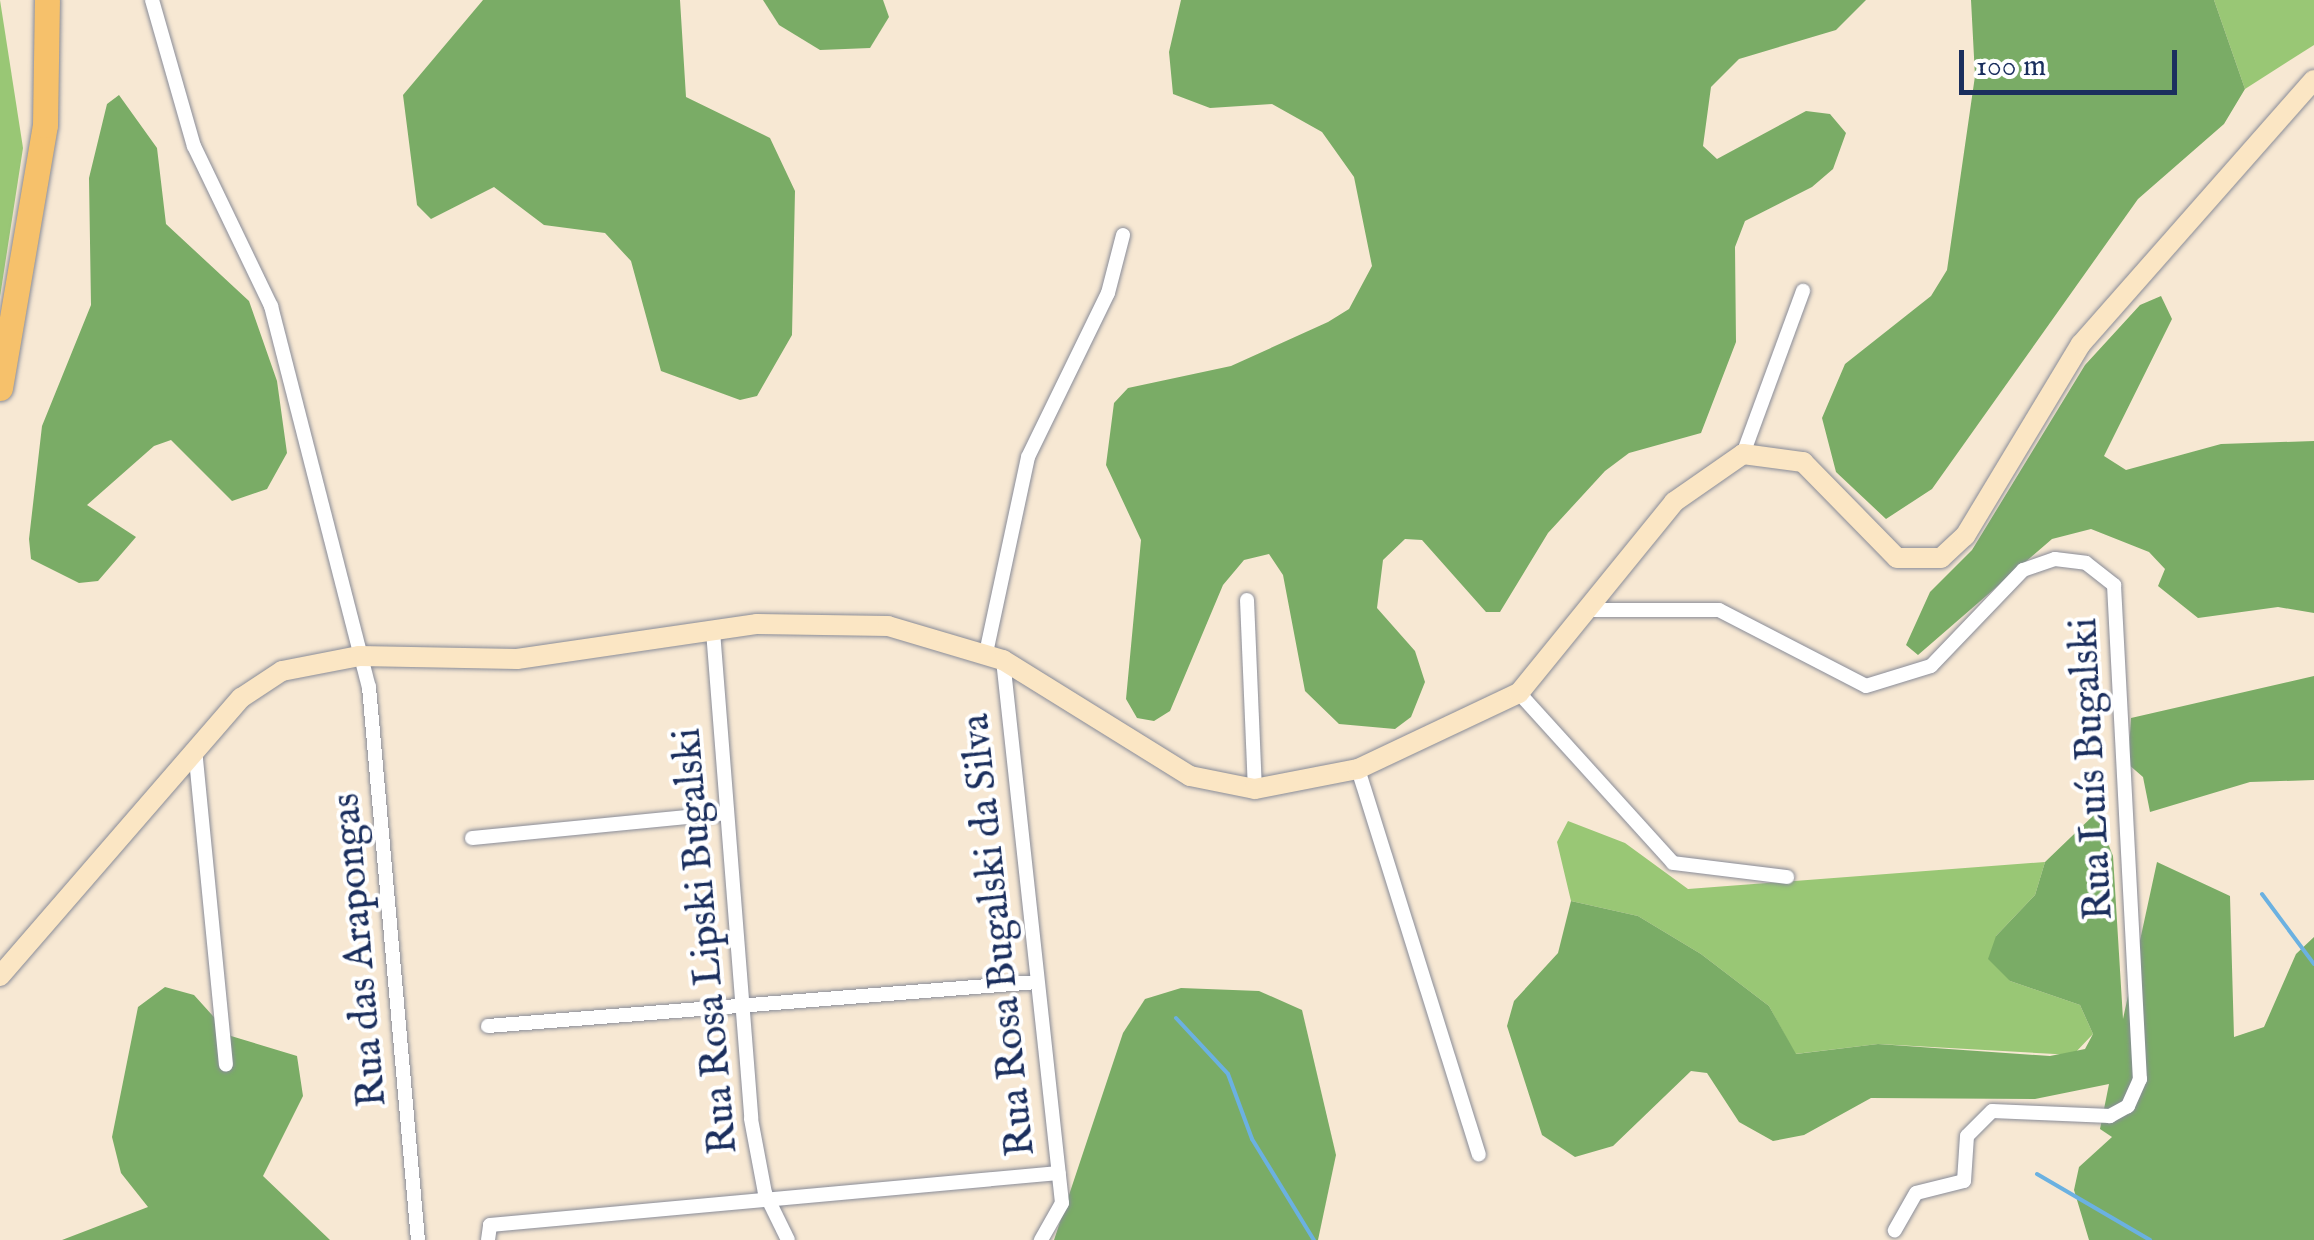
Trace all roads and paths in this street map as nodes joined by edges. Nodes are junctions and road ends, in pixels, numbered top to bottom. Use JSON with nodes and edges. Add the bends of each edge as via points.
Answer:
{"nodes":[{"id":1,"x":48,"y":0,"type":"edge"},
{"id":2,"x":152,"y":0,"type":"edge"},
{"id":3,"x":2314,"y":80,"type":"edge"},
{"id":4,"x":1123,"y":235,"type":"dead end"},
{"id":5,"x":1803,"y":291,"type":"dead end"},
{"id":6,"x":0,"y":388,"type":"edge"},
{"id":7,"x":1742,"y":454,"type":"junction"},
{"id":8,"x":1247,"y":600,"type":"dead end"},
{"id":9,"x":1593,"y":610,"type":"junction"},
{"id":10,"x":713,"y":631,"type":"junction"},
{"id":11,"x":359,"y":656,"type":"junction"},
{"id":12,"x":994,"y":656,"type":"junction"},
{"id":13,"x":1518,"y":693,"type":"junction"},
{"id":14,"x":195,"y":748,"type":"junction"},
{"id":15,"x":1358,"y":769,"type":"junction"},
{"id":16,"x":1255,"y":789,"type":"junction"},
{"id":17,"x":726,"y":814,"type":"junction"},
{"id":18,"x":472,"y":838,"type":"dead end"},
{"id":19,"x":1787,"y":877,"type":"dead end"},
{"id":20,"x":0,"y":976,"type":"edge"},
{"id":21,"x":1036,"y":982,"type":"junction"},
{"id":22,"x":742,"y":1008,"type":"junction"},
{"id":23,"x":488,"y":1026,"type":"dead end"},
{"id":24,"x":226,"y":1064,"type":"dead end"},
{"id":25,"x":1479,"y":1154,"type":"dead end"},
{"id":26,"x":1059,"y":1173,"type":"junction"},
{"id":27,"x":765,"y":1193,"type":"junction"},
{"id":28,"x":1895,"y":1230,"type":"dead end"},
{"id":29,"x":489,"y":1232,"type":"edge"},
{"id":30,"x":418,"y":1240,"type":"edge"},
{"id":31,"x":788,"y":1240,"type":"edge"},
{"id":32,"x":1041,"y":1240,"type":"edge"}],
"edges":[{"from":1,"to":6,"type":"highway","via":[[45,124]]},
{"from":2,"to":11,"type":"street","name":"Rua das Arapongas","via":[[194,146],[271,306]]},
{"from":3,"to":7,"type":"main road","via":[[2124,289],[1965,536],[1941,558],[1896,558],[1803,462]]},
{"from":4,"to":12,"type":"street","name":"Rua Rosa Bugalski da Silva","via":[[1108,293],[1028,458]]},
{"from":5,"to":7,"type":"street"},
{"from":7,"to":9,"type":"main road","via":[[1674,502]]},
{"from":8,"to":16,"type":"street"},
{"from":9,"to":13,"type":"main road"},
{"from":9,"to":28,"type":"street","name":"Rua Luís Bugalski","via":[[1719,610],[1866,686],[1931,666],[2024,570],[2055,559],[2086,563],[2114,585],[2140,1079],[2128,1106],[2110,1116],[1992,1111],[1968,1136],[1964,1181],[1916,1193]]},
{"from":10,"to":11,"type":"main road","via":[[517,659]]},
{"from":10,"to":12,"type":"main road","via":[[888,626]]},
{"from":10,"to":17,"type":"street","name":"Rua Rosa Lipski Bugalski"},
{"from":11,"to":14,"type":"main road","via":[[282,671]]},
{"from":11,"to":30,"type":"street","name":"Rua das Arapongas","via":[[374,717]]},
{"from":12,"to":16,"type":"main road","via":[[1190,776]]},
{"from":12,"to":21,"type":"street","name":"Rua Rosa Bugalski da Silva"},
{"from":13,"to":15,"type":"main road"},
{"from":13,"to":19,"type":"street","via":[[1673,864]]},
{"from":14,"to":20,"type":"main road"},
{"from":14,"to":24,"type":"street"},
{"from":15,"to":16,"type":"main road"},
{"from":15,"to":25,"type":"street"},
{"from":17,"to":18,"type":"street"},
{"from":17,"to":22,"type":"street","name":"Rua Rosa Lipski Bugalski"},
{"from":21,"to":22,"type":"street"},
{"from":21,"to":26,"type":"street","name":"Rua Rosa Bugalski da Silva"},
{"from":22,"to":23,"type":"street"},
{"from":22,"to":27,"type":"street","name":"Rua Rosa Lipski Bugalski"},
{"from":26,"to":27,"type":"street"},
{"from":26,"to":32,"type":"street","name":"Rua Rosa Bugalski da Silva","via":[[1062,1202]]},
{"from":27,"to":29,"type":"street"},
{"from":27,"to":31,"type":"street","name":"Rua Rosa Lipski Bugalski"}]}
